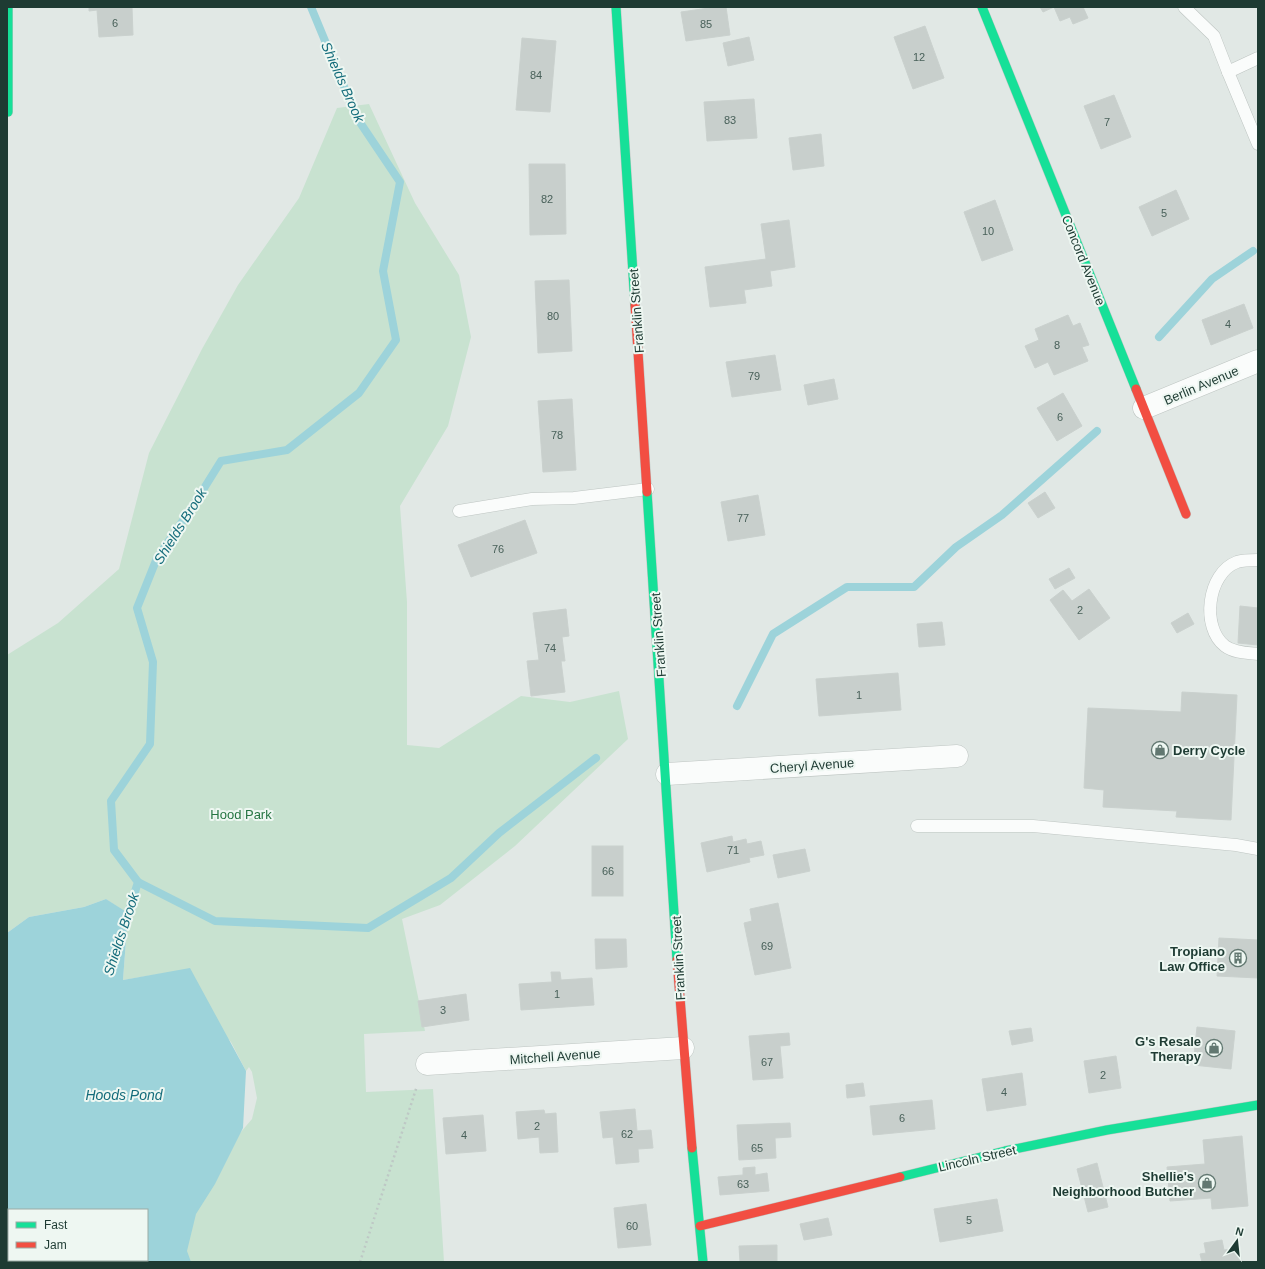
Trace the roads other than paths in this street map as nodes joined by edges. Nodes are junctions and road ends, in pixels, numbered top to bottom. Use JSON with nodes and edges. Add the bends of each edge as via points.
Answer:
{"nodes":[{"id":1,"x":8,"y":7,"type":"edge"},
{"id":2,"x":616,"y":7,"type":"edge"},
{"id":3,"x":982,"y":7,"type":"edge"},
{"id":4,"x":1184,"y":7,"type":"edge"},
{"id":5,"x":1258,"y":58,"type":"edge"},
{"id":6,"x":1228,"y":72,"type":"junction"},
{"id":7,"x":8,"y":112,"type":"dead end"},
{"id":8,"x":1258,"y":144,"type":"edge"},
{"id":9,"x":1258,"y":361,"type":"edge"},
{"id":10,"x":1144,"y":408,"type":"junction"},
{"id":11,"x":648,"y":489,"type":"junction"},
{"id":12,"x":460,"y":511,"type":"dead end"},
{"id":13,"x":1186,"y":514,"type":"dead end"},
{"id":14,"x":1253,"y":560,"type":"edge"},
{"id":15,"x":1258,"y":654,"type":"edge"},
{"id":16,"x":956,"y":756,"type":"dead end"},
{"id":17,"x":667,"y":774,"type":"junction"},
{"id":18,"x":917,"y":826,"type":"dead end"},
{"id":19,"x":1258,"y":849,"type":"edge"},
{"id":20,"x":683,"y":1048,"type":"junction"},
{"id":21,"x":427,"y":1064,"type":"road end"},
{"id":22,"x":1258,"y":1105,"type":"edge"},
{"id":23,"x":700,"y":1226,"type":"junction"},
{"id":24,"x":702,"y":1262,"type":"edge"}],
"edges":[{"from":1,"to":7,"type":"street"},
{"from":2,"to":11,"type":"street","name":"Franklin Street"},
{"from":3,"to":10,"type":"street","name":"Concord Avenue"},
{"from":4,"to":6,"type":"lane","via":[[1214,36]]},
{"from":5,"to":6,"type":"lane"},
{"from":6,"to":8,"type":"lane"},
{"from":9,"to":10,"type":"street","name":"Berlin Avenue"},
{"from":10,"to":13,"type":"street","name":"Concord Avenue"},
{"from":11,"to":12,"type":"lane","via":[[574,498],[532,499]]},
{"from":11,"to":17,"type":"street","name":"Franklin Street"},
{"from":14,"to":15,"type":"lane","via":[[1236,562],[1223,572],[1215,587],[1209,616],[1212,628],[1226,647]]},
{"from":16,"to":17,"type":"street","name":"Cheryl Avenue"},
{"from":17,"to":20,"type":"street","name":"Franklin Street"},
{"from":18,"to":19,"type":"lane","via":[[1033,826]]},
{"from":20,"to":21,"type":"street","name":"Mitchell Avenue"},
{"from":20,"to":23,"type":"street","name":"Franklin Street"},
{"from":22,"to":23,"type":"street","name":"Lincoln Street","via":[[1107,1130],[1005,1151]]},
{"from":23,"to":24,"type":"street","name":"Franklin Street"}]}
